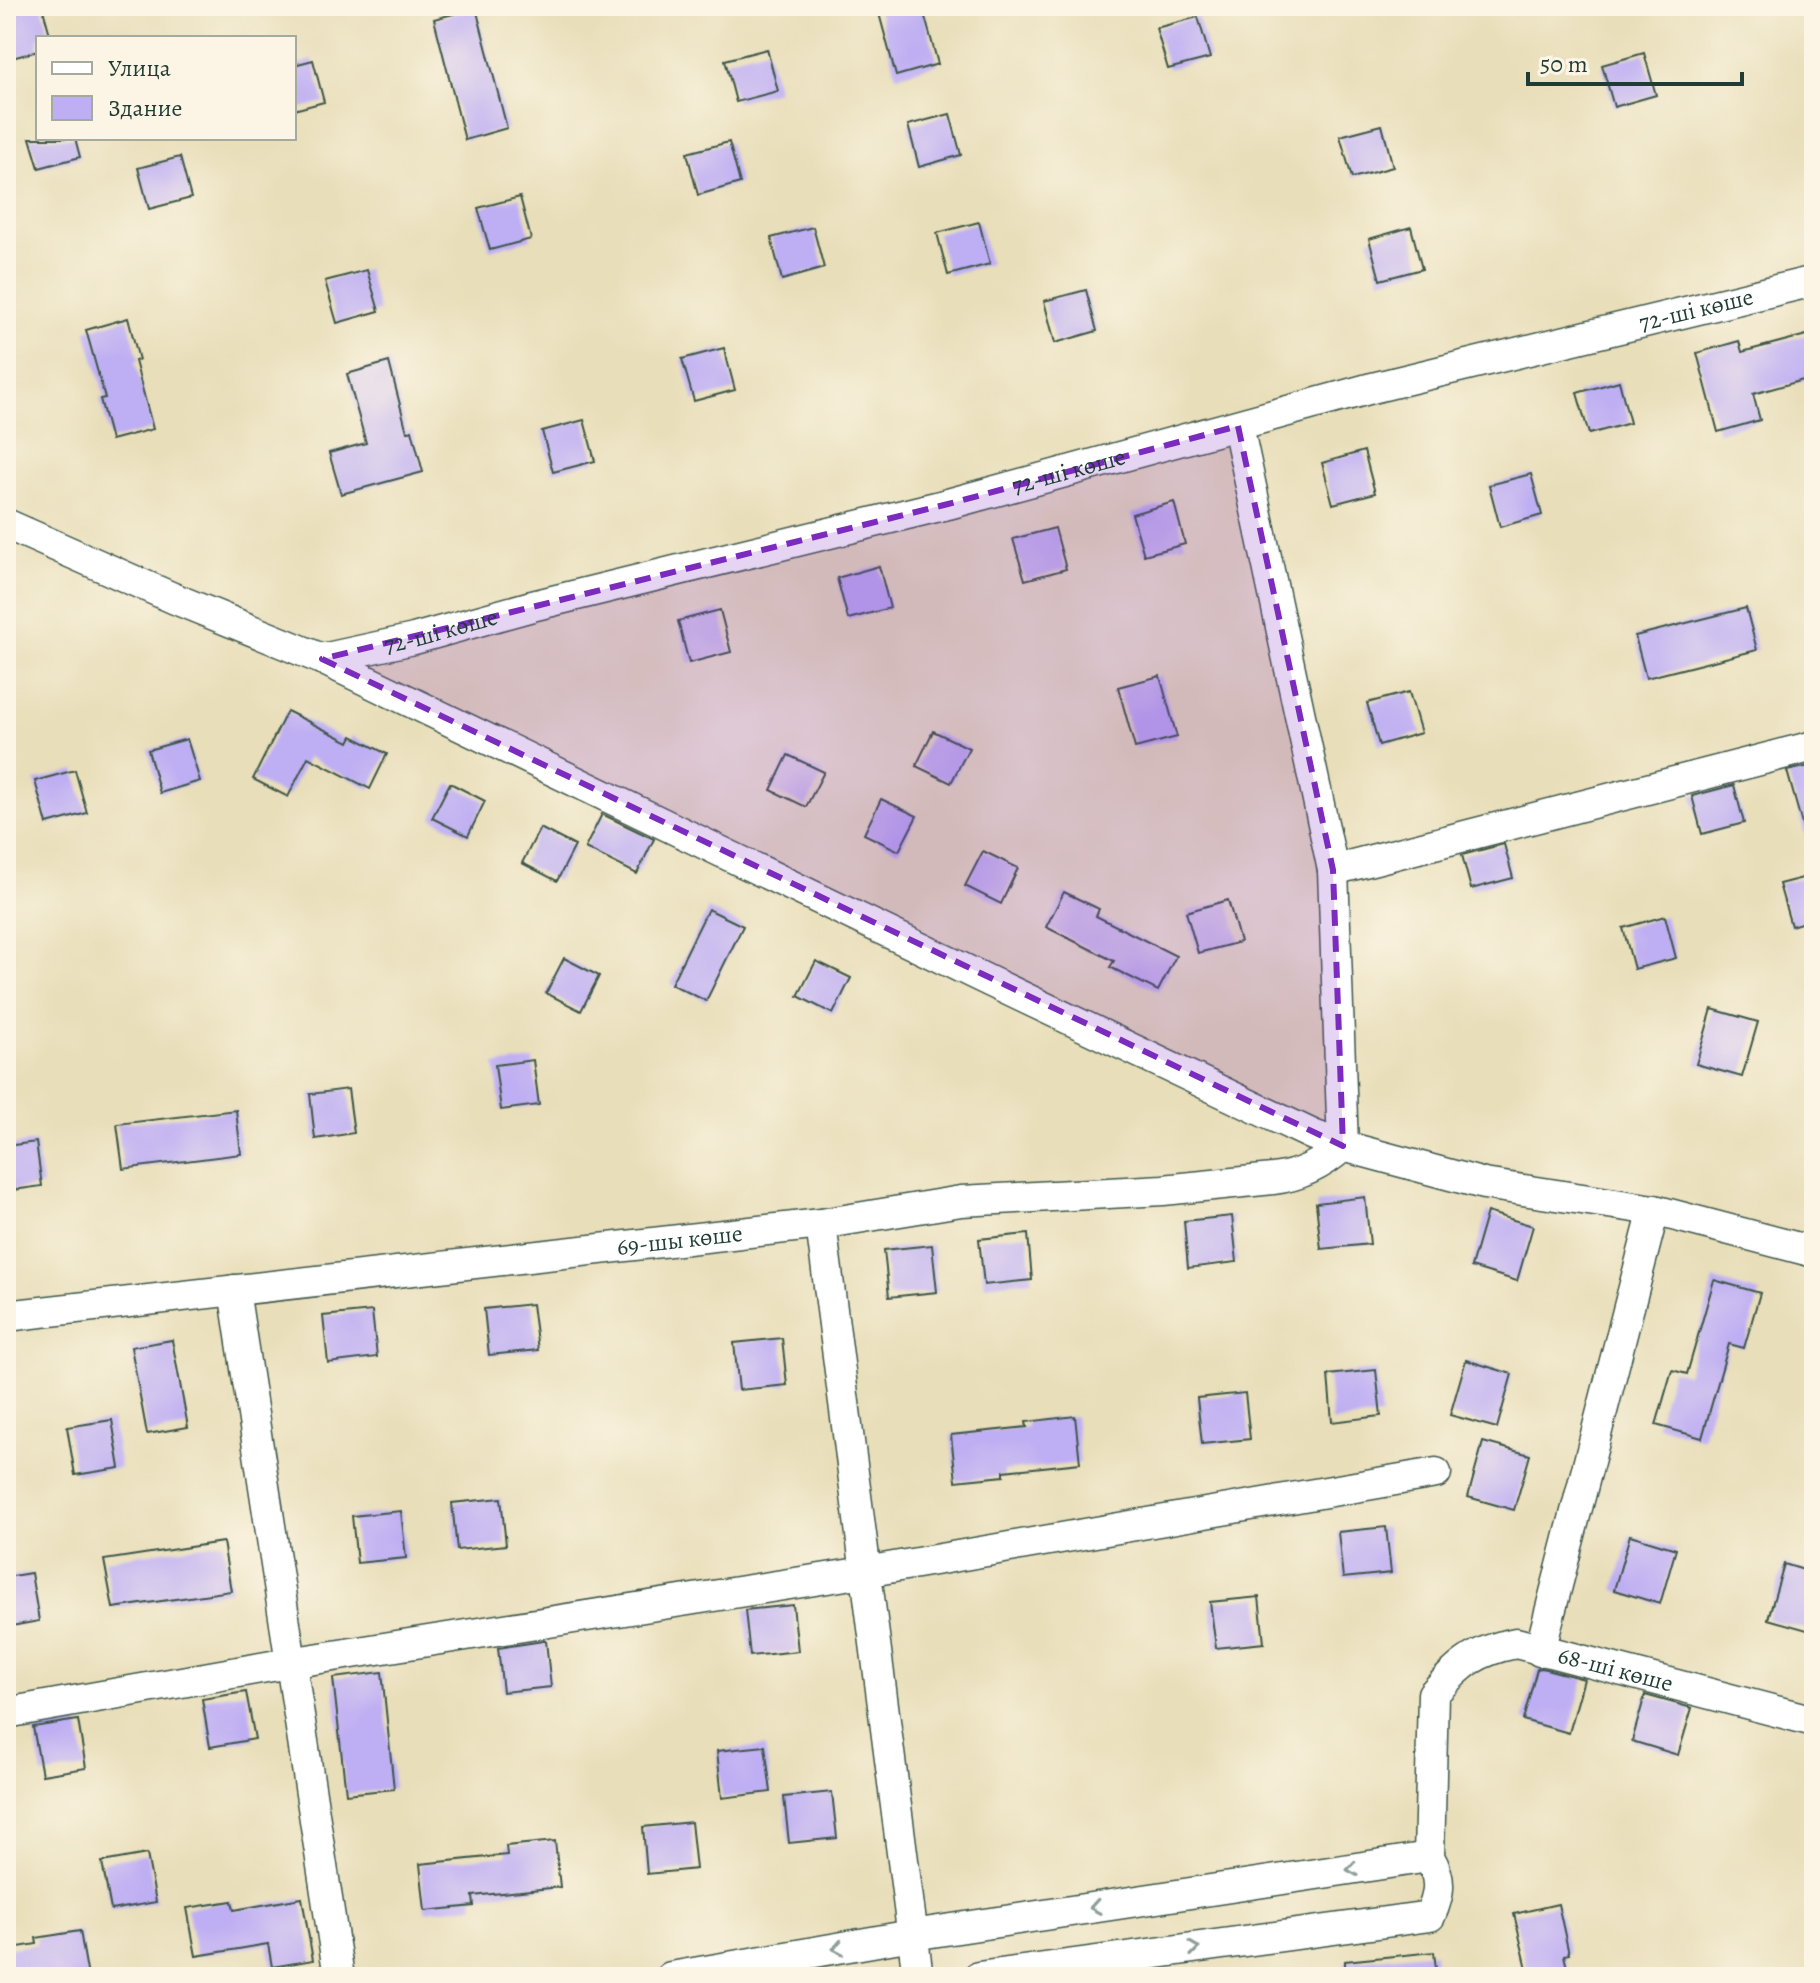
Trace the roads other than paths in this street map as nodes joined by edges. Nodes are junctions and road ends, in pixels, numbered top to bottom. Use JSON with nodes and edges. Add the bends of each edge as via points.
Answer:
{"nodes":[{"id":1,"x":1814,"y":281,"type":"edge"},
{"id":2,"x":1238,"y":426,"type":"junction"},
{"id":3,"x":6,"y":524,"type":"edge"},
{"id":4,"x":322,"y":659,"type":"junction"},
{"id":5,"x":1814,"y":746,"type":"edge"},
{"id":6,"x":1333,"y":870,"type":"junction"},
{"id":7,"x":1343,"y":1146,"type":"junction"},
{"id":8,"x":1654,"y":1210,"type":"junction"},
{"id":9,"x":821,"y":1224,"type":"junction"},
{"id":10,"x":1814,"y":1252,"type":"edge"},
{"id":11,"x":234,"y":1290,"type":"junction"},
{"id":12,"x":6,"y":1316,"type":"edge"},
{"id":13,"x":1436,"y":1473,"type":"dead end"},
{"id":14,"x":865,"y":1572,"type":"junction"},
{"id":15,"x":1540,"y":1651,"type":"junction"},
{"id":16,"x":289,"y":1663,"type":"junction"},
{"id":17,"x":6,"y":1713,"type":"edge"},
{"id":18,"x":1814,"y":1721,"type":"edge"},
{"id":19,"x":1429,"y":1857,"type":"junction"},
{"id":20,"x":912,"y":1935,"type":"junction"},
{"id":21,"x":339,"y":1977,"type":"edge"},
{"id":22,"x":671,"y":1977,"type":"edge"},
{"id":23,"x":918,"y":1977,"type":"edge"},
{"id":24,"x":978,"y":1977,"type":"edge"}],
"edges":[{"from":1,"to":2,"type":"street","name":"72-ші көше"},
{"from":2,"to":4,"type":"street","name":"72-ші көше","via":[[948,504]]},
{"from":2,"to":6,"type":"street"},
{"from":3,"to":4,"type":"street"},
{"from":4,"to":7,"type":"street"},
{"from":5,"to":6,"type":"street"},
{"from":6,"to":7,"type":"street"},
{"from":7,"to":8,"type":"street","via":[[1484,1184]]},
{"from":7,"to":9,"type":"street","name":"69-шы көше","via":[[1328,1160],[1291,1177],[961,1201]]},
{"from":8,"to":10,"type":"street"},
{"from":8,"to":15,"type":"street"},
{"from":9,"to":11,"type":"street","name":"69-шы көше"},
{"from":9,"to":14,"type":"street"},
{"from":11,"to":12,"type":"street","name":"69-шы көше"},
{"from":11,"to":16,"type":"street"},
{"from":13,"to":14,"type":"street"},
{"from":14,"to":16,"type":"street"},
{"from":14,"to":20,"type":"street"},
{"from":15,"to":18,"type":"street","name":"68-ші көше"},
{"from":15,"to":19,"type":"street","name":"68-ші көше","via":[[1516,1643],[1489,1648],[1460,1665],[1433,1694]]},
{"from":16,"to":17,"type":"street"},
{"from":16,"to":21,"type":"street"},
{"from":19,"to":20,"type":"street","one_way":true},
{"from":24,"to":19,"type":"street","one_way":true,"via":[[1430,1916],[1439,1895],[1438,1872]]},
{"from":20,"to":22,"type":"street","one_way":true},
{"from":20,"to":23,"type":"street"}]}
